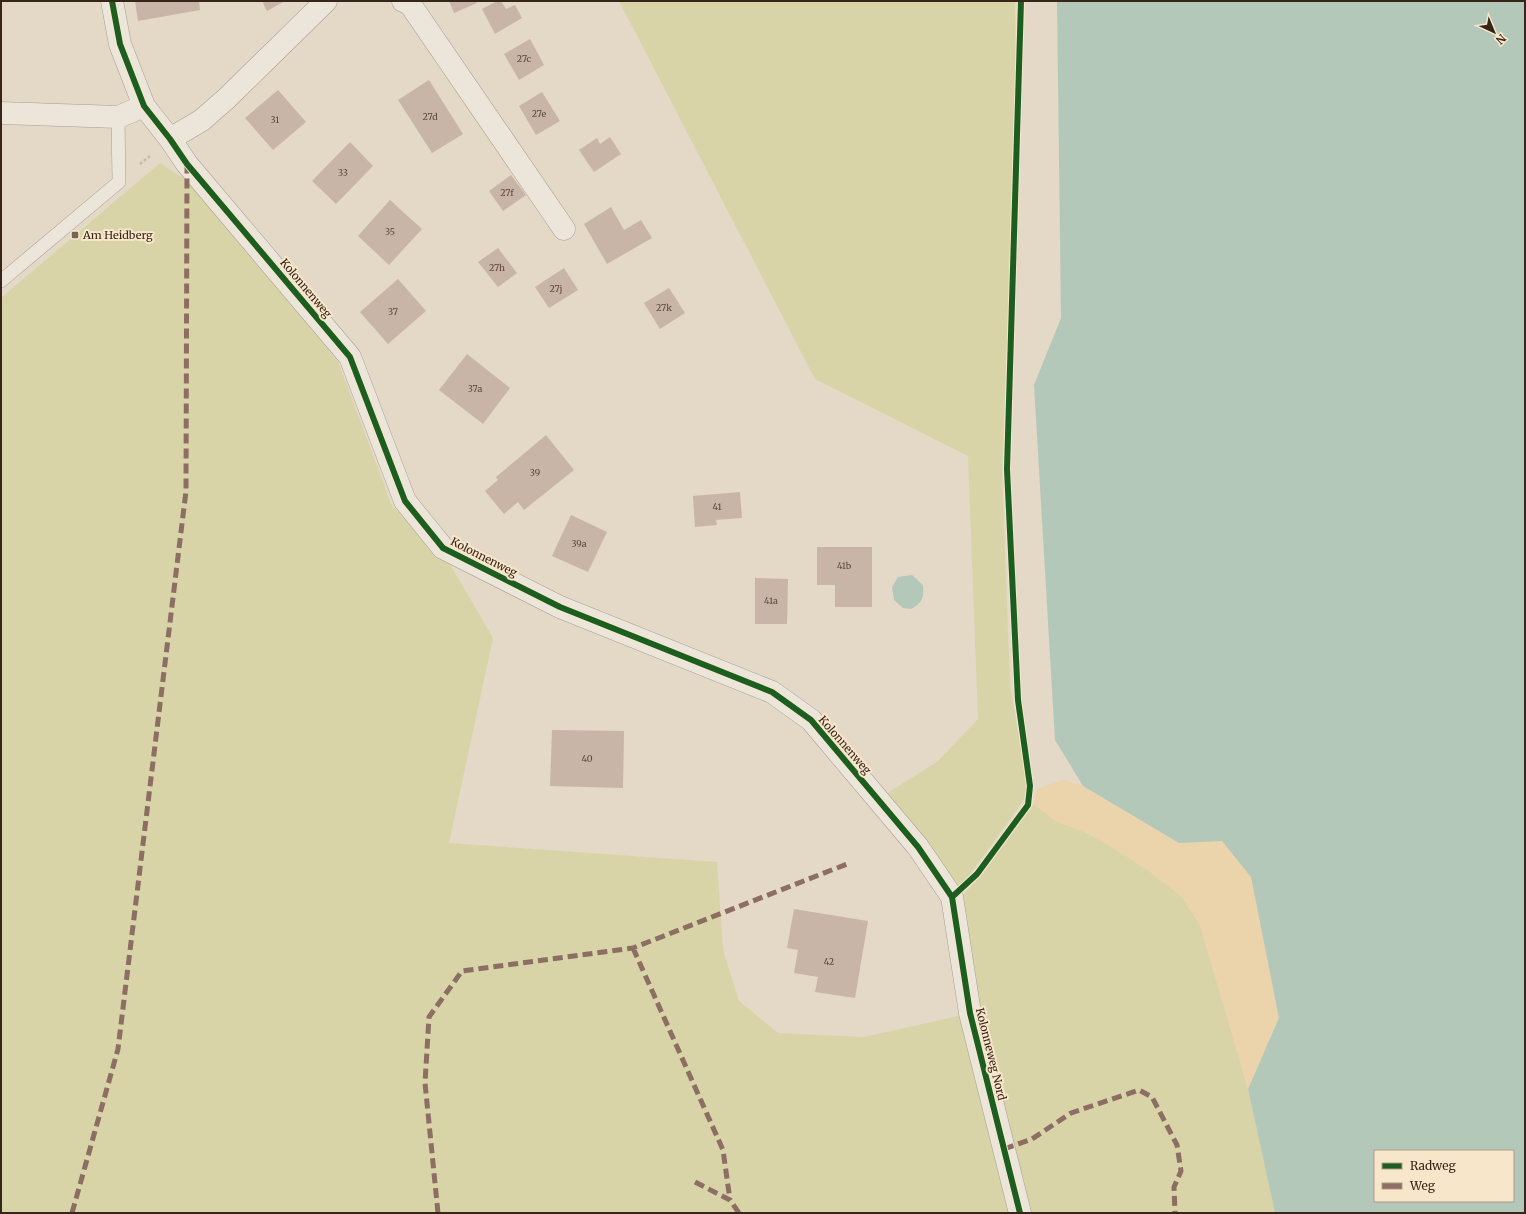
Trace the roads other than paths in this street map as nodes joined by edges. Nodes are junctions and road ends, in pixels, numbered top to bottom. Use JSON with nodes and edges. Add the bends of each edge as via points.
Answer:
{"nodes":[{"id":1,"x":112,"y":1,"type":"edge"},
{"id":2,"x":326,"y":1,"type":"edge"},
{"id":3,"x":403,"y":1,"type":"edge"},
{"id":4,"x":144,"y":106,"type":"junction"},
{"id":5,"x":1,"y":108,"type":"edge"},
{"id":6,"x":1,"y":114,"type":"edge"},
{"id":7,"x":118,"y":117,"type":"junction"},
{"id":8,"x":170,"y":139,"type":"junction"},
{"id":9,"x":564,"y":229,"type":"dead end"},
{"id":10,"x":1,"y":281,"type":"edge"},
{"id":11,"x":952,"y":897,"type":"joint"},
{"id":12,"x":1020,"y":1213,"type":"edge"}],
"edges":[{"from":1,"to":4,"type":"street","name":"Kolonnenweg","via":[[120,44]]},
{"from":2,"to":8,"type":"street","via":[[227,98],[202,120]]},
{"from":3,"to":9,"type":"street","via":[[410,4]]},
{"from":4,"to":7,"type":"street"},
{"from":4,"to":8,"type":"street","name":"Kolonnenweg"},
{"from":5,"to":6,"type":"street"},
{"from":6,"to":7,"type":"street"},
{"from":7,"to":10,"type":"lane","via":[[119,182]]},
{"from":8,"to":11,"type":"street","name":"Kolonnenweg","via":[[187,164],[350,357],[405,501],[444,548],[560,607],[772,692],[811,720],[918,848]]},
{"from":11,"to":12,"type":"street","name":"Kolonneweg Nord","via":[[970,1013]]}]}
